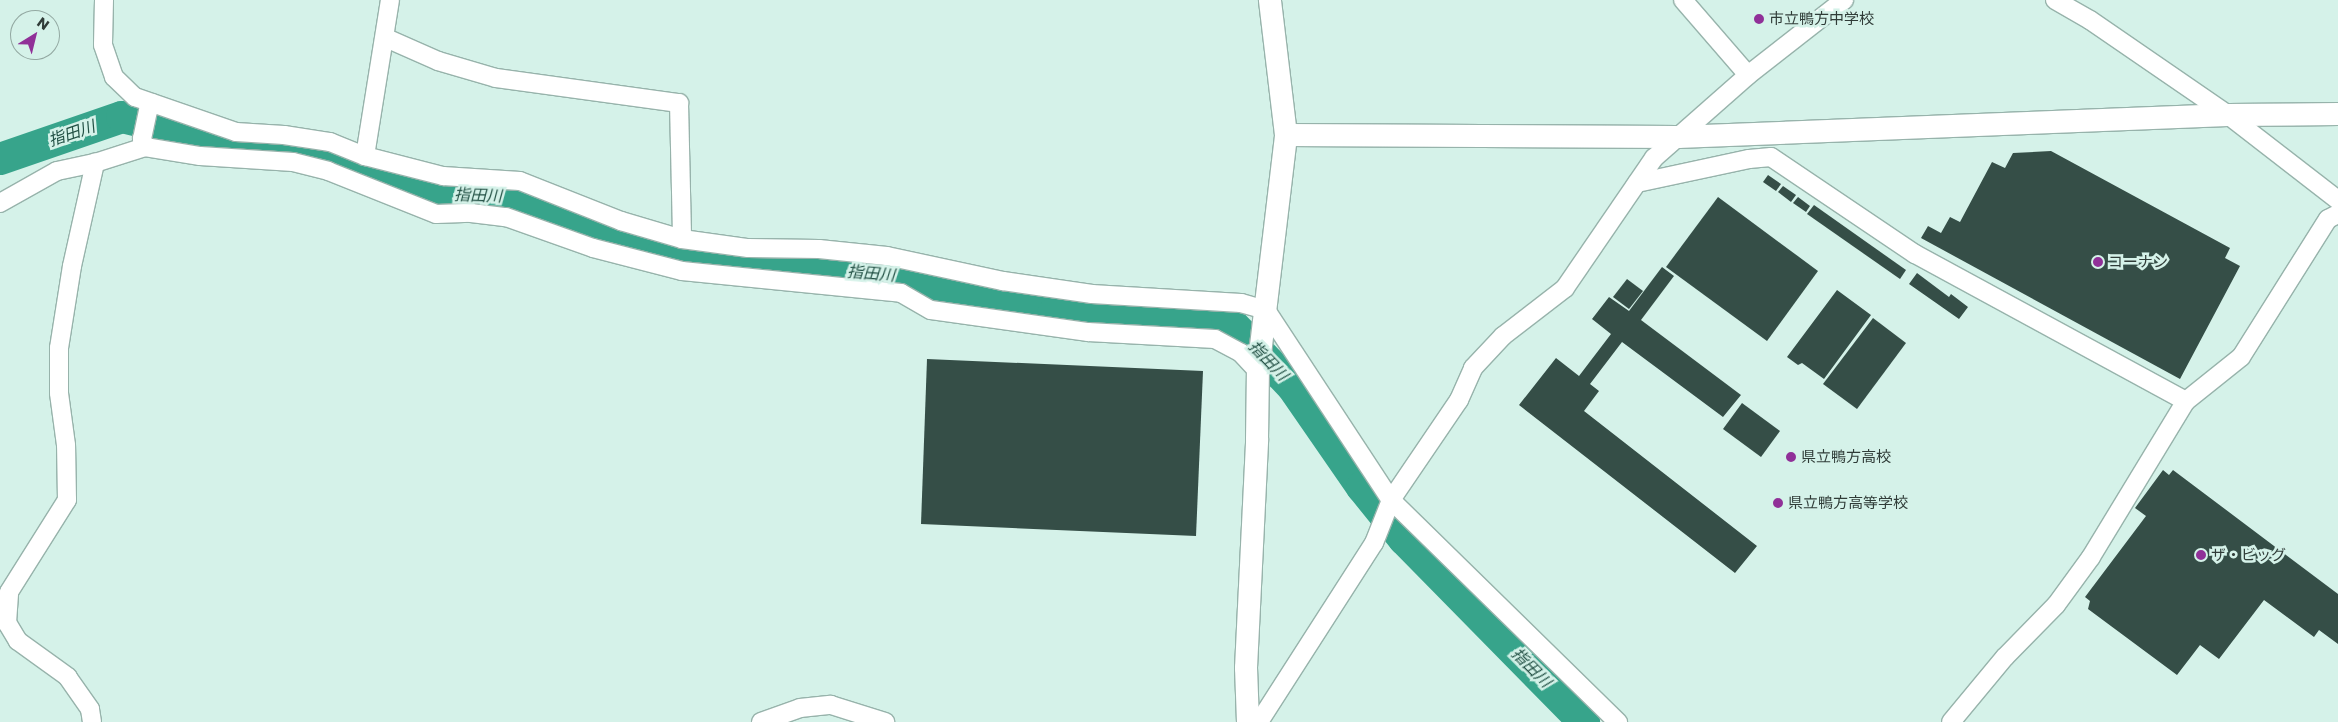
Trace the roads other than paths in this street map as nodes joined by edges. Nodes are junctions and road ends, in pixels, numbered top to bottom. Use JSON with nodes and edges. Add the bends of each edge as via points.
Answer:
{"nodes":[{"id":1,"x":104,"y":0,"type":"edge"},
{"id":2,"x":390,"y":0,"type":"edge"},
{"id":3,"x":1270,"y":0,"type":"edge"},
{"id":4,"x":1683,"y":0,"type":"edge"},
{"id":5,"x":1844,"y":0,"type":"edge"},
{"id":6,"x":2055,"y":0,"type":"edge"},
{"id":7,"x":386,"y":38,"type":"junction"},
{"id":8,"x":1748,"y":75,"type":"junction"},
{"id":9,"x":150,"y":107,"type":"junction"},
{"id":10,"x":2338,"y":114,"type":"edge"},
{"id":11,"x":2228,"y":116,"type":"junction"},
{"id":12,"x":1286,"y":135,"type":"junction"},
{"id":13,"x":1678,"y":136,"type":"junction"},
{"id":14,"x":143,"y":143,"type":"junction"},
{"id":15,"x":365,"y":156,"type":"junction"},
{"id":16,"x":95,"y":163,"type":"junction"},
{"id":17,"x":1637,"y":182,"type":"junction"},
{"id":18,"x":2338,"y":200,"type":"edge"},
{"id":19,"x":0,"y":203,"type":"edge"},
{"id":20,"x":2338,"y":214,"type":"edge"},
{"id":21,"x":682,"y":239,"type":"junction"},
{"id":22,"x":1266,"y":310,"type":"junction"},
{"id":23,"x":1258,"y":371,"type":"junction"},
{"id":24,"x":2186,"y":401,"type":"junction"},
{"id":25,"x":1391,"y":500,"type":"junction"},
{"id":26,"x":92,"y":722,"type":"edge"},
{"id":27,"x":761,"y":722,"type":"edge"},
{"id":28,"x":885,"y":722,"type":"edge"},
{"id":29,"x":1248,"y":722,"type":"edge"},
{"id":30,"x":1258,"y":722,"type":"edge"},
{"id":31,"x":1618,"y":722,"type":"edge"},
{"id":32,"x":1950,"y":722,"type":"edge"}],
"edges":[{"from":1,"to":9,"type":"street","via":[[103,45],[114,77]]},
{"from":2,"to":7,"type":"street"},
{"from":3,"to":12,"type":"street"},
{"from":4,"to":8,"type":"street"},
{"from":5,"to":8,"type":"street"},
{"from":6,"to":11,"type":"street","via":[[2090,20]]},
{"from":7,"to":15,"type":"street"},
{"from":7,"to":21,"type":"street","via":[[438,62],[496,78],[678,103]]},
{"from":8,"to":13,"type":"street"},
{"from":9,"to":14,"type":"street"},
{"from":9,"to":15,"type":"street","via":[[236,132],[330,142]]},
{"from":10,"to":11,"type":"street"},
{"from":11,"to":13,"type":"street"},
{"from":11,"to":18,"type":"street"},
{"from":12,"to":13,"type":"street"},
{"from":12,"to":22,"type":"street"},
{"from":13,"to":17,"type":"street","via":[[1654,158]]},
{"from":14,"to":16,"type":"street"},
{"from":14,"to":23,"type":"street","via":[[200,156],[293,162],[328,171],[436,214],[506,217],[593,248],[682,271],[901,293],[931,310],[1088,332],[1215,339],[1241,353]]},
{"from":15,"to":21,"type":"street","via":[[443,176],[520,182],[621,221]]},
{"from":16,"to":19,"type":"street","via":[[57,172]]},
{"from":16,"to":26,"type":"street","via":[[72,266],[59,348],[67,500],[9,592],[7,622],[18,641],[68,677],[90,709]]},
{"from":17,"to":24,"type":"street","via":[[1771,157],[1916,254]]},
{"from":17,"to":25,"type":"street","via":[[1565,288],[1504,336],[1473,368],[1459,400]]},
{"from":20,"to":24,"type":"street","via":[[2328,219],[2241,357]]},
{"from":21,"to":22,"type":"street","via":[[748,248],[819,249],[887,256],[1003,281],[1092,294],[1241,302]]},
{"from":22,"to":23,"type":"street"},
{"from":22,"to":25,"type":"street"},
{"from":23,"to":29,"type":"street","via":[[1246,668]]},
{"from":24,"to":32,"type":"street","via":[[2091,557],[2056,605],[2005,657]]},
{"from":25,"to":30,"type":"street","via":[[1374,544]]},
{"from":25,"to":31,"type":"street"},
{"from":27,"to":28,"type":"street","via":[[800,708],[831,705]]}]}
